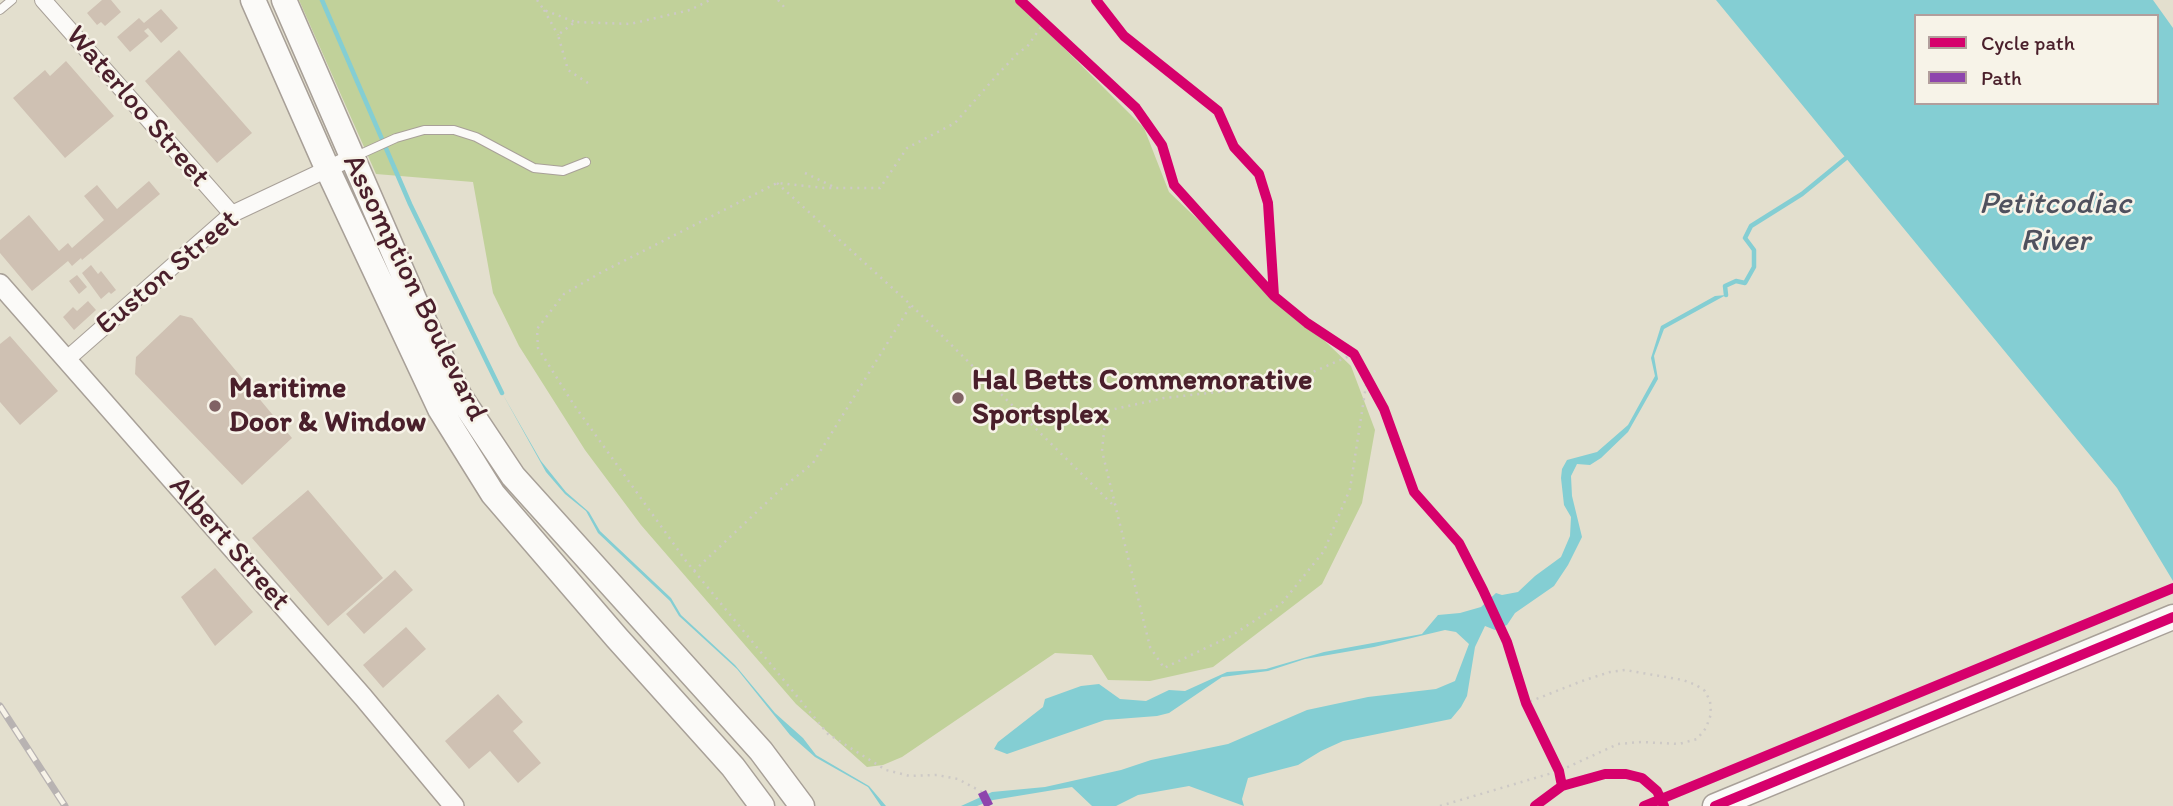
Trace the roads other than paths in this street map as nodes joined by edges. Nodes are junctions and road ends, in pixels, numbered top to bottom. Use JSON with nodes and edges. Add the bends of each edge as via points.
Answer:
{"nodes":[{"id":1,"x":12,"y":0,"type":"edge"},
{"id":2,"x":43,"y":0,"type":"edge"},
{"id":3,"x":253,"y":0,"type":"edge"},
{"id":4,"x":284,"y":0,"type":"edge"},
{"id":5,"x":0,"y":10,"type":"edge"},
{"id":6,"x":351,"y":158,"type":"junction"},
{"id":7,"x":586,"y":162,"type":"dead end"},
{"id":8,"x":327,"y":168,"type":"junction"},
{"id":9,"x":232,"y":214,"type":"junction"},
{"id":10,"x":0,"y":284,"type":"edge"},
{"id":11,"x":66,"y":360,"type":"junction"},
{"id":12,"x":2173,"y":617,"type":"edge"},
{"id":13,"x":454,"y":806,"type":"edge"},
{"id":14,"x":762,"y":806,"type":"edge"},
{"id":15,"x":802,"y":806,"type":"edge"},
{"id":16,"x":1715,"y":806,"type":"edge"}],
"edges":[{"from":1,"to":5,"type":"lane"},
{"from":2,"to":9,"type":"street","name":"Waterloo Street"},
{"from":3,"to":8,"type":"main road","name":"Assomption Boulevard"},
{"from":4,"to":6,"type":"main road","name":"Assomption Boulevard"},
{"from":6,"to":7,"type":"lane","name":"Euston Street","via":[[424,130],[454,130],[534,168],[563,171]]},
{"from":6,"to":8,"type":"street","name":"Euston Street"},
{"from":6,"to":15,"type":"main road","name":"Assomption Boulevard","via":[[459,395],[513,476],[761,751]]},
{"from":8,"to":9,"type":"street","name":"Euston Street"},
{"from":8,"to":14,"type":"main road","name":"Assomption Boulevard","via":[[440,409],[493,494],[733,767]]},
{"from":9,"to":11,"type":"street","name":"Euston Street"},
{"from":10,"to":11,"type":"street","name":"Albert Street"},
{"from":11,"to":13,"type":"street","name":"Albert Street","via":[[363,696]]},
{"from":12,"to":16,"type":"main road"}]}
